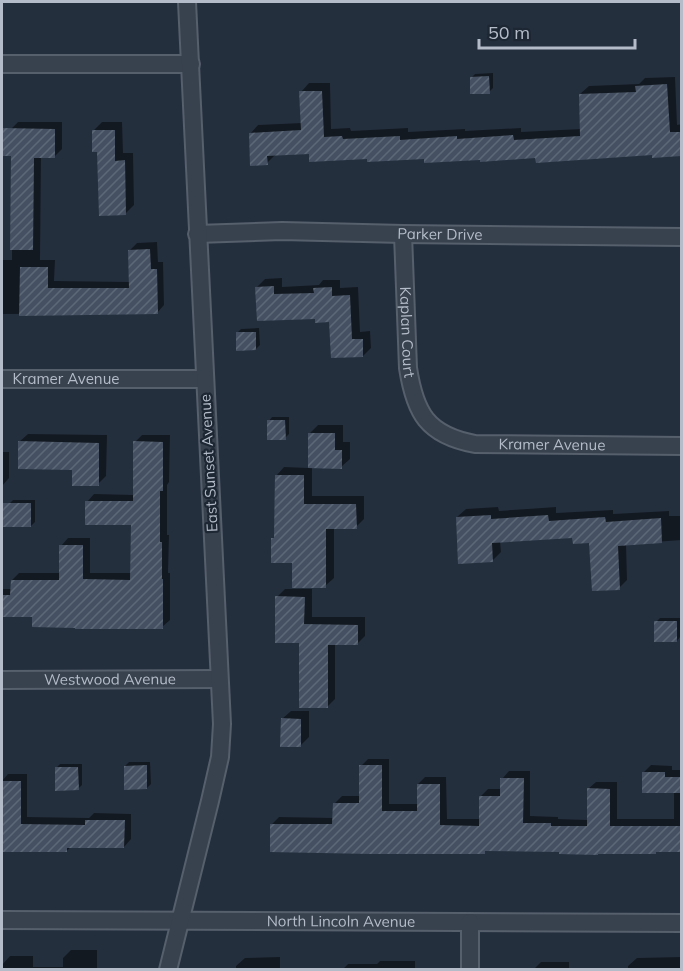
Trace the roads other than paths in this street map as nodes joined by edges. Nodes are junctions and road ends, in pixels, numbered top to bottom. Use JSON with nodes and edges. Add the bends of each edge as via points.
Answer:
{"nodes":[{"id":1,"x":187,"y":2,"type":"edge"},
{"id":2,"x":2,"y":64,"type":"edge"},
{"id":3,"x":191,"y":64,"type":"junction"},
{"id":4,"x":197,"y":234,"type":"junction"},
{"id":5,"x":403,"y":234,"type":"junction"},
{"id":6,"x":681,"y":237,"type":"edge"},
{"id":7,"x":2,"y":378,"type":"edge"},
{"id":8,"x":204,"y":379,"type":"junction"},
{"id":9,"x":430,"y":424,"type":"joint"},
{"id":10,"x":681,"y":446,"type":"edge"},
{"id":11,"x":219,"y":679,"type":"junction"},
{"id":12,"x":2,"y":680,"type":"edge"},
{"id":13,"x":2,"y":920,"type":"edge"},
{"id":14,"x":180,"y":921,"type":"junction"},
{"id":15,"x":470,"y":922,"type":"junction"},
{"id":16,"x":681,"y":923,"type":"edge"},
{"id":17,"x":168,"y":969,"type":"edge"},
{"id":18,"x":470,"y":969,"type":"edge"}],
"edges":[{"from":1,"to":3,"type":"street","name":"East Sunset Avenue"},
{"from":2,"to":3,"type":"street"},
{"from":3,"to":4,"type":"street","name":"East Sunset Avenue"},
{"from":4,"to":5,"type":"street","name":"Parker Drive"},
{"from":4,"to":8,"type":"street","name":"East Sunset Avenue"},
{"from":5,"to":6,"type":"street","name":"Parker Drive"},
{"from":5,"to":9,"type":"street","name":"Kaplan Court","via":[[408,368],[418,408]]},
{"from":7,"to":8,"type":"street","name":"Kramer Avenue"},
{"from":8,"to":11,"type":"street","name":"East Sunset Avenue"},
{"from":9,"to":10,"type":"street","name":"Kramer Avenue","via":[[451,438],[474,444]]},
{"from":11,"to":12,"type":"street","name":"Westwood Avenue"},
{"from":11,"to":14,"type":"street","name":"East Sunset Avenue","via":[[220,757]]},
{"from":13,"to":14,"type":"street","name":"North Lincoln Avenue"},
{"from":14,"to":15,"type":"street","name":"North Lincoln Avenue"},
{"from":14,"to":17,"type":"street","name":"East Sunset Avenue"},
{"from":15,"to":16,"type":"street","name":"North Lincoln Avenue"},
{"from":15,"to":18,"type":"street"}]}
